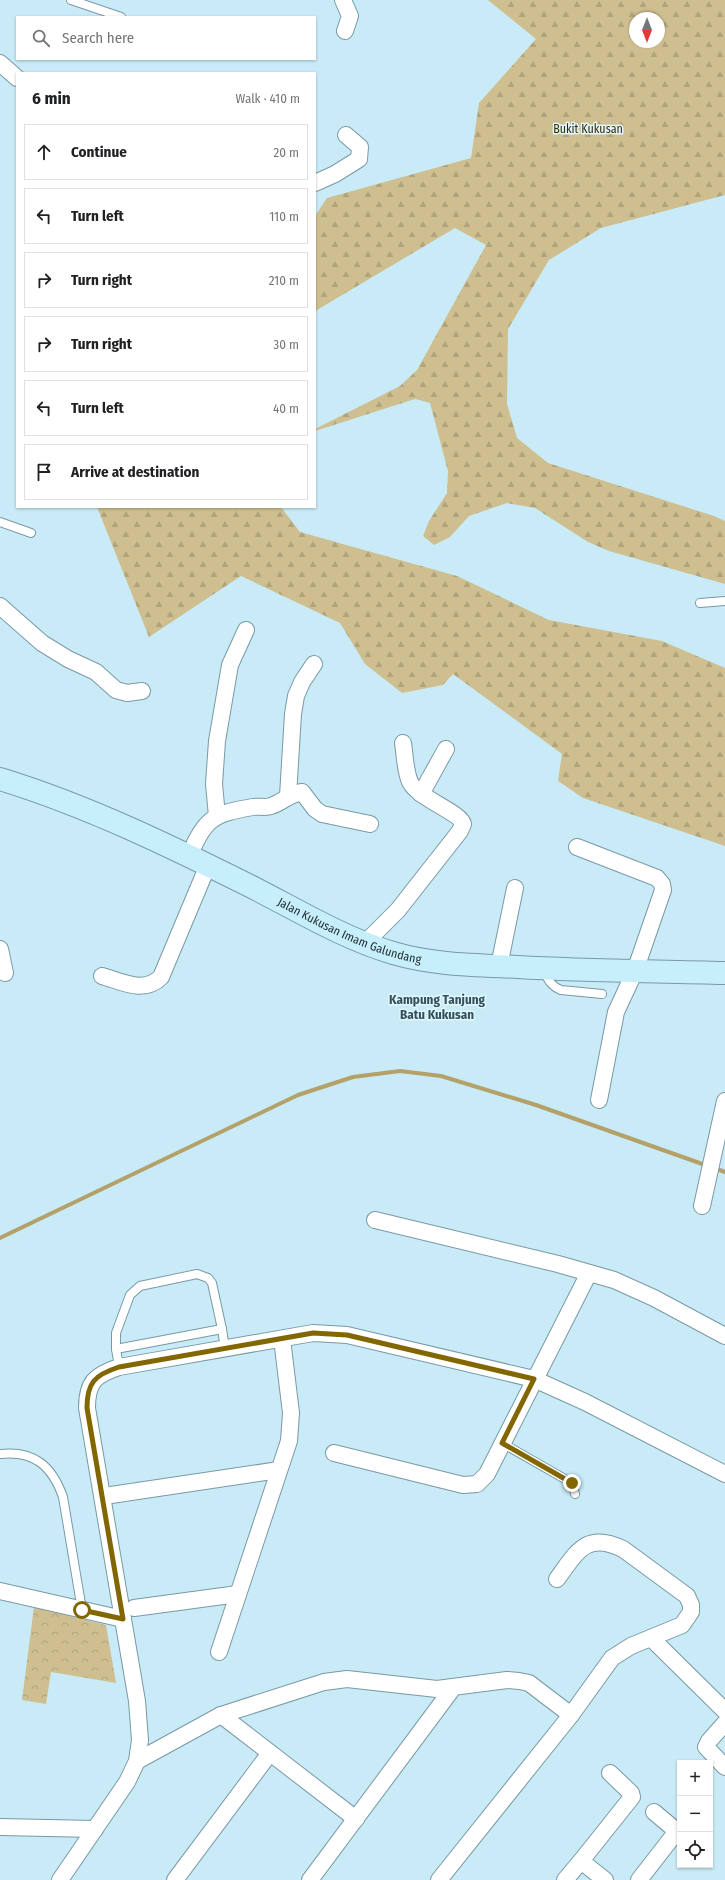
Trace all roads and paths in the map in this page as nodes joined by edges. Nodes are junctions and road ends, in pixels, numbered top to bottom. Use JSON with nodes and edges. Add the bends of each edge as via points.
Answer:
{"nodes":[{"id":1,"x":71,"y":0,"type":"edge"},
{"id":2,"x":343,"y":0,"type":"edge"},
{"id":3,"x":118,"y":16,"type":"edge"},
{"id":4,"x":345,"y":31,"type":"dead end"},
{"id":5,"x":0,"y":63,"type":"edge"},
{"id":6,"x":16,"y":77,"type":"edge"},
{"id":7,"x":346,"y":135,"type":"dead end"},
{"id":8,"x":316,"y":183,"type":"edge"},
{"id":9,"x":0,"y":522,"type":"edge"},
{"id":10,"x":31,"y":532,"type":"dead end"},
{"id":11,"x":725,"y":602,"type":"edge"},
{"id":12,"x":700,"y":603,"type":"dead end"},
{"id":13,"x":0,"y":606,"type":"edge"},
{"id":14,"x":246,"y":630,"type":"dead end"},
{"id":15,"x":314,"y":664,"type":"dead end"},
{"id":16,"x":142,"y":691,"type":"dead end"},
{"id":17,"x":404,"y":743,"type":"dead end"},
{"id":18,"x":446,"y":749,"type":"dead end"},
{"id":19,"x":0,"y":779,"type":"edge"},
{"id":20,"x":421,"y":794,"type":"junction"},
{"id":21,"x":288,"y":796,"type":"junction"},
{"id":22,"x":217,"y":816,"type":"junction"},
{"id":23,"x":370,"y":824,"type":"dead end"},
{"id":24,"x":577,"y":847,"type":"dead end"},
{"id":25,"x":199,"y":861,"type":"junction"},
{"id":26,"x":515,"y":888,"type":"dead end"},
{"id":27,"x":365,"y":943,"type":"junction"},
{"id":28,"x":0,"y":949,"type":"edge"},
{"id":29,"x":499,"y":966,"type":"junction"},
{"id":30,"x":542,"y":968,"type":"junction"},
{"id":31,"x":635,"y":971,"type":"junction"},
{"id":32,"x":5,"y":973,"type":"dead end"},
{"id":33,"x":725,"y":973,"type":"edge"},
{"id":34,"x":102,"y":976,"type":"dead end"},
{"id":35,"x":602,"y":994,"type":"dead end"},
{"id":36,"x":599,"y":1100,"type":"dead end"},
{"id":37,"x":725,"y":1101,"type":"edge"},
{"id":38,"x":702,"y":1206,"type":"dead end"},
{"id":39,"x":375,"y":1220,"type":"dead end"},
{"id":40,"x":589,"y":1273,"type":"junction"},
{"id":41,"x":222,"y":1329,"type":"junction"},
{"id":42,"x":725,"y":1336,"type":"edge"},
{"id":43,"x":282,"y":1339,"type":"junction"},
{"id":44,"x":116,"y":1349,"type":"junction"},
{"id":45,"x":226,"y":1349,"type":"junction"},
{"id":46,"x":119,"y":1367,"type":"junction"},
{"id":47,"x":534,"y":1379,"type":"junction"},
{"id":48,"x":502,"y":1443,"type":"junction"},
{"id":49,"x":334,"y":1453,"type":"dead end"},
{"id":50,"x":0,"y":1454,"type":"edge"},
{"id":51,"x":279,"y":1470,"type":"junction"},
{"id":52,"x":725,"y":1474,"type":"edge"},
{"id":53,"x":575,"y":1494,"type":"dead end"},
{"id":54,"x":111,"y":1495,"type":"dead end"},
{"id":55,"x":557,"y":1579,"type":"dead end"},
{"id":56,"x":0,"y":1591,"type":"edge"},
{"id":57,"x":238,"y":1594,"type":"junction"},
{"id":58,"x":82,"y":1610,"type":"junction"},
{"id":59,"x":129,"y":1614,"type":"junction"},
{"id":60,"x":651,"y":1638,"type":"junction"},
{"id":61,"x":219,"y":1652,"type":"dead end"},
{"id":62,"x":453,"y":1688,"type":"junction"},
{"id":63,"x":725,"y":1711,"type":"edge"},
{"id":64,"x":221,"y":1715,"type":"junction"},
{"id":65,"x":571,"y":1715,"type":"junction"},
{"id":66,"x":725,"y":1723,"type":"edge"},
{"id":67,"x":270,"y":1753,"type":"junction"},
{"id":68,"x":136,"y":1761,"type":"junction"},
{"id":69,"x":725,"y":1767,"type":"edge"},
{"id":70,"x":610,"y":1773,"type":"dead end"},
{"id":71,"x":654,"y":1812,"type":"dead end"},
{"id":72,"x":356,"y":1818,"type":"junction"},
{"id":73,"x":0,"y":1827,"type":"edge"},
{"id":74,"x":95,"y":1829,"type":"junction"},
{"id":75,"x":581,"y":1861,"type":"junction"},
{"id":76,"x":60,"y":1880,"type":"edge"},
{"id":77,"x":175,"y":1880,"type":"edge"},
{"id":78,"x":310,"y":1880,"type":"edge"},
{"id":79,"x":438,"y":1880,"type":"edge"},
{"id":80,"x":565,"y":1880,"type":"edge"},
{"id":81,"x":605,"y":1880,"type":"edge"},
{"id":82,"x":639,"y":1880,"type":"edge"}],
"edges":[{"from":1,"to":3,"type":"lane"},
{"from":2,"to":4,"type":"street","via":[[350,16]]},
{"from":5,"to":6,"type":"street"},
{"from":7,"to":8,"type":"street","via":[[360,147],[359,159]]},
{"from":9,"to":10,"type":"lane"},
{"from":11,"to":12,"type":"lane"},
{"from":13,"to":16,"type":"street","via":[[42,643],[96,672],[116,690],[127,693]]},
{"from":14,"to":22,"type":"street","via":[[230,664],[217,741],[214,784]]},
{"from":15,"to":21,"type":"street","via":[[296,696]]},
{"from":17,"to":20,"type":"street","via":[[410,783]]},
{"from":18,"to":20,"type":"street"},
{"from":19,"to":25,"type":"street","name":"Jalan Kukusan Imam Galundang","via":[[84,810]]},
{"from":20,"to":27,"type":"street","via":[[463,821],[462,828],[398,910]]},
{"from":21,"to":22,"type":"street","via":[[273,806],[229,811]]},
{"from":21,"to":23,"type":"street","via":[[302,792],[315,810],[322,814]]},
{"from":22,"to":25,"type":"street","via":[[207,823]]},
{"from":24,"to":31,"type":"street","via":[[656,878],[662,884],[663,890]]},
{"from":25,"to":27,"type":"street","name":"Jalan Kukusan Imam Galundang"},
{"from":25,"to":34,"type":"street","via":[[161,977],[155,983],[143,987]]},
{"from":26,"to":29,"type":"street"},
{"from":27,"to":29,"type":"street","name":"Jalan Kukusan Imam Galundang","via":[[420,960],[445,964]]},
{"from":28,"to":32,"type":"street"},
{"from":29,"to":30,"type":"street","name":"Jalan Kukusan Imam Galundang"},
{"from":30,"to":31,"type":"street","name":"Jalan Kukusan Imam Galundang"},
{"from":30,"to":35,"type":"lane","via":[[548,982],[555,988]]},
{"from":31,"to":33,"type":"street","name":"Jalan Kukusan Imam Galundang"},
{"from":31,"to":36,"type":"street","via":[[616,1012]]},
{"from":37,"to":38,"type":"street"},
{"from":39,"to":40,"type":"street"},
{"from":40,"to":42,"type":"street","via":[[614,1280],[654,1298]]},
{"from":40,"to":47,"type":"street"},
{"from":41,"to":44,"type":"lane"},
{"from":41,"to":44,"type":"lane","via":[[212,1283],[208,1278],[196,1274],[140,1286],[134,1290],[116,1333]]},
{"from":41,"to":45,"type":"lane"},
{"from":43,"to":45,"type":"street"},
{"from":43,"to":47,"type":"street","via":[[313,1333],[347,1335]]},
{"from":43,"to":51,"type":"street","via":[[291,1427]]},
{"from":44,"to":46,"type":"lane"},
{"from":45,"to":46,"type":"street"},
{"from":46,"to":59,"type":"street","via":[[104,1372],[92,1382],[87,1394],[87,1408]]},
{"from":47,"to":48,"type":"street"},
{"from":47,"to":52,"type":"street","via":[[585,1402]]},
{"from":48,"to":49,"type":"street","via":[[487,1474],[477,1484],[463,1485]]},
{"from":48,"to":53,"type":"lane","via":[[572,1483]]},
{"from":50,"to":58,"type":"lane","via":[[20,1454],[39,1460],[47,1467],[60,1487]]},
{"from":51,"to":54,"type":"street"},
{"from":51,"to":57,"type":"street"},
{"from":55,"to":60,"type":"street","via":[[579,1550],[588,1543],[600,1541],[623,1549],[687,1596],[691,1605],[691,1612],[682,1625]]},
{"from":56,"to":58,"type":"street"},
{"from":57,"to":59,"type":"street"},
{"from":57,"to":61,"type":"street"},
{"from":58,"to":59,"type":"street"},
{"from":59,"to":68,"type":"street","via":[[140,1740]]},
{"from":60,"to":63,"type":"street"},
{"from":60,"to":65,"type":"street","via":[[631,1646],[612,1658]]},
{"from":62,"to":64,"type":"street","via":[[437,1689],[347,1679],[324,1682]]},
{"from":62,"to":65,"type":"street","via":[[507,1680],[529,1683]]},
{"from":62,"to":72,"type":"street"},
{"from":64,"to":67,"type":"street"},
{"from":64,"to":68,"type":"street"},
{"from":65,"to":79,"type":"street"},
{"from":66,"to":69,"type":"street","via":[[706,1748]]},
{"from":67,"to":72,"type":"street"},
{"from":67,"to":77,"type":"street"},
{"from":68,"to":74,"type":"street","via":[[127,1782]]},
{"from":70,"to":75,"type":"street","via":[[632,1797]]},
{"from":71,"to":82,"type":"street","via":[[673,1828],[674,1835]]},
{"from":72,"to":78,"type":"street"},
{"from":73,"to":74,"type":"street"},
{"from":74,"to":76,"type":"street"},
{"from":75,"to":80,"type":"street"},
{"from":75,"to":81,"type":"street"}]}
